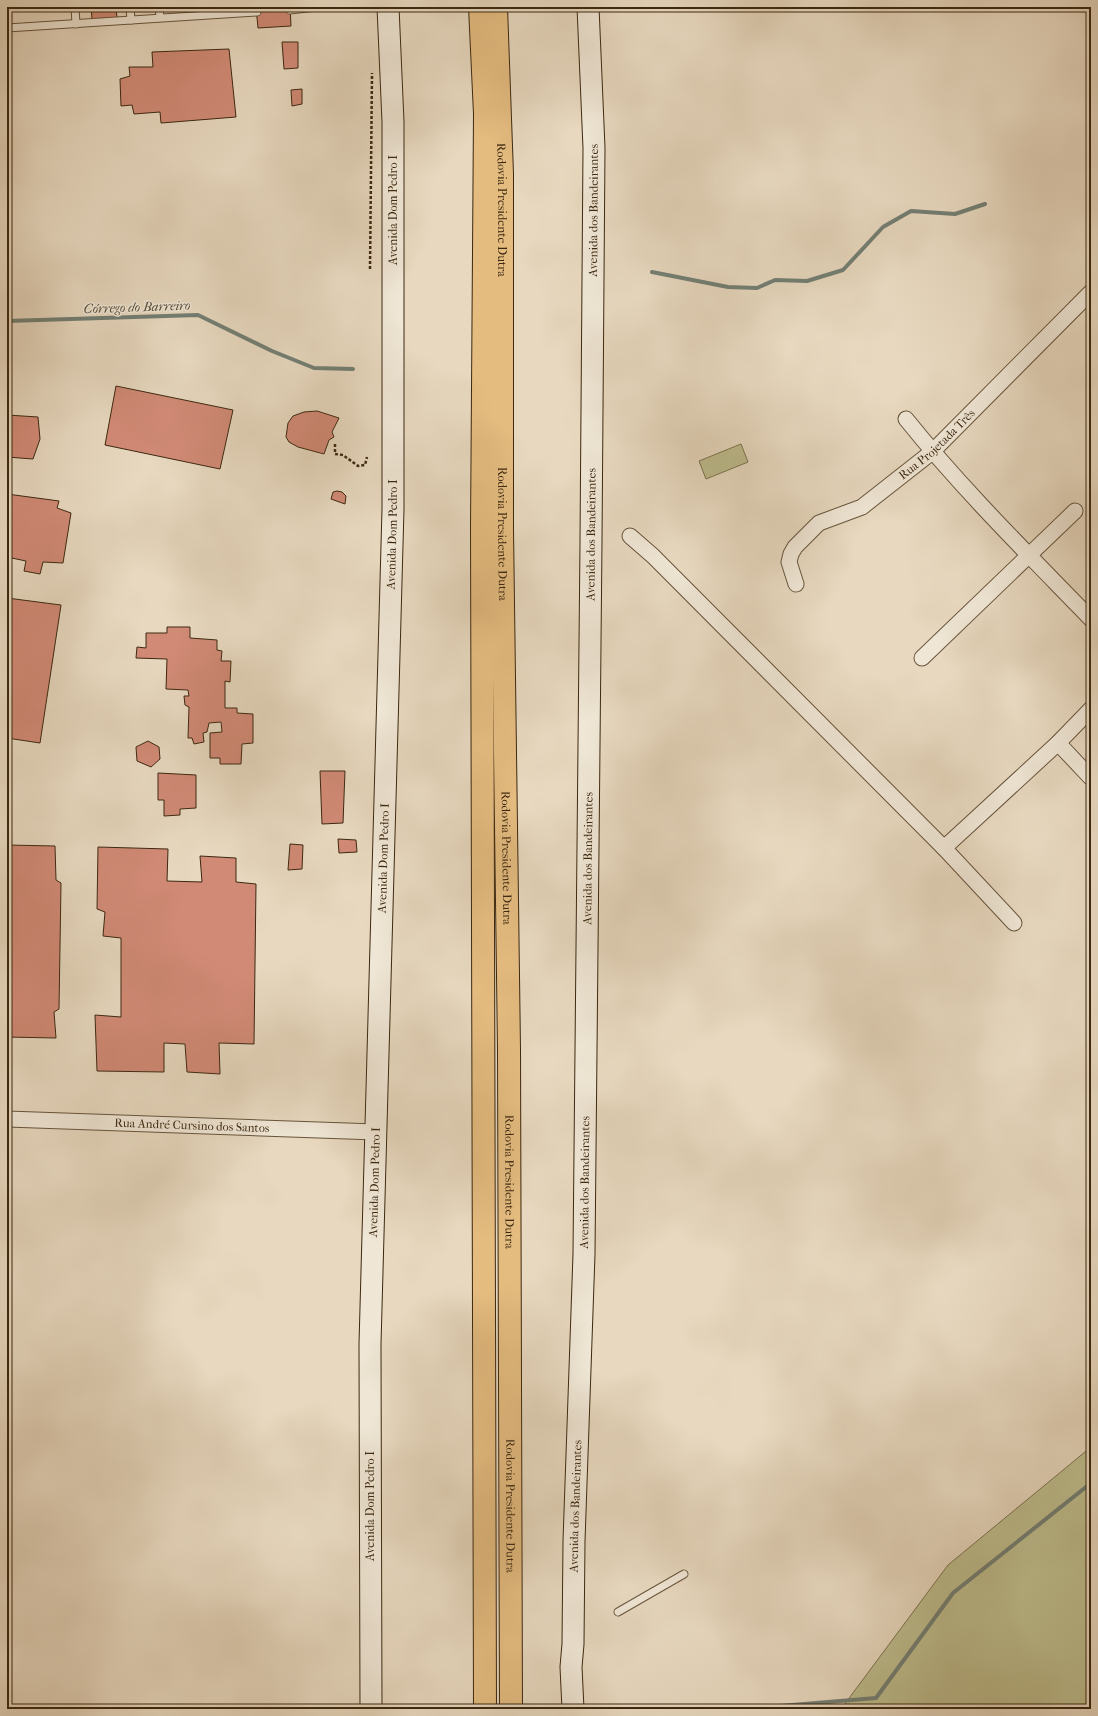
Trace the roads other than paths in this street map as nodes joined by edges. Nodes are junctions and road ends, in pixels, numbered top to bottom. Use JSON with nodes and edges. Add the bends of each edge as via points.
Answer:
{"nodes":[{"id":1,"x":75,"y":7,"type":"edge"},
{"id":2,"x":130,"y":7,"type":"edge"},
{"id":3,"x":159,"y":7,"type":"edge"},
{"id":4,"x":316,"y":7,"type":"edge"},
{"id":5,"x":388,"y":7,"type":"edge"},
{"id":6,"x":480,"y":7,"type":"edge"},
{"id":7,"x":496,"y":7,"type":"edge"},
{"id":8,"x":588,"y":7,"type":"edge"},
{"id":9,"x":290,"y":10,"type":"dead end"},
{"id":10,"x":257,"y":12,"type":"dead end"},
{"id":11,"x":160,"y":17,"type":"junction"},
{"id":12,"x":131,"y":20,"type":"junction"},
{"id":13,"x":76,"y":24,"type":"junction"},
{"id":14,"x":7,"y":28,"type":"edge"},
{"id":15,"x":1091,"y":292,"type":"edge"},
{"id":16,"x":906,"y":419,"type":"dead end"},
{"id":17,"x":932,"y":452,"type":"junction"},
{"id":18,"x":1075,"y":511,"type":"dead end"},
{"id":19,"x":630,"y":536,"type":"dead end"},
{"id":20,"x":1029,"y":556,"type":"junction"},
{"id":21,"x":796,"y":584,"type":"dead end"},
{"id":22,"x":1091,"y":618,"type":"edge"},
{"id":23,"x":922,"y":658,"type":"dead end"},
{"id":24,"x":1091,"y":709,"type":"edge"},
{"id":25,"x":1058,"y":742,"type":"junction"},
{"id":26,"x":1091,"y":778,"type":"edge"},
{"id":27,"x":944,"y":848,"type":"junction"},
{"id":28,"x":1014,"y":924,"type":"dead end"},
{"id":29,"x":7,"y":1119,"type":"edge"},
{"id":30,"x":376,"y":1132,"type":"junction"},
{"id":31,"x":684,"y":1574,"type":"dead end"},
{"id":32,"x":618,"y":1612,"type":"dead end"},
{"id":33,"x":371,"y":1709,"type":"edge"},
{"id":34,"x":485,"y":1709,"type":"edge"},
{"id":35,"x":512,"y":1709,"type":"edge"},
{"id":36,"x":573,"y":1709,"type":"edge"}],
"edges":[{"from":1,"to":13,"type":"lane"},
{"from":2,"to":12,"type":"lane"},
{"from":3,"to":11,"type":"lane"},
{"from":4,"to":9,"type":"lane"},
{"from":5,"to":30,"type":"main road","name":"Avenida Dom Pedro I","via":[[393,130],[393,509]]},
{"from":6,"to":34,"type":"highway","name":"Rodovia Presidente Dutra","via":[[485,114],[482,592]]},
{"from":7,"to":35,"type":"highway","name":"Rodovia Presidente Dutra","via":[[502,174],[502,529],[509,1050]]},
{"from":8,"to":36,"type":"main road","name":"Avenida dos Bandeirantes","via":[[594,148],[591,542],[584,1254],[574,1541],[571,1667]]},
{"from":10,"to":11,"type":"lane"},
{"from":11,"to":12,"type":"lane"},
{"from":12,"to":13,"type":"lane"},
{"from":13,"to":14,"type":"lane"},
{"from":15,"to":17,"type":"street","name":"Rua Projetada Três"},
{"from":16,"to":17,"type":"street"},
{"from":17,"to":20,"type":"street"},
{"from":17,"to":21,"type":"street","name":"Rua Projetada Três","via":[[862,507],[819,523],[791,554],[790,562]]},
{"from":18,"to":20,"type":"street"},
{"from":19,"to":27,"type":"street","via":[[653,556]]},
{"from":20,"to":22,"type":"street"},
{"from":20,"to":23,"type":"street"},
{"from":24,"to":25,"type":"street"},
{"from":25,"to":26,"type":"street"},
{"from":25,"to":27,"type":"street"},
{"from":27,"to":28,"type":"street"},
{"from":29,"to":30,"type":"street","name":"Rua André Cursino dos Santos"},
{"from":30,"to":33,"type":"main road","name":"Avenida Dom Pedro I","via":[[370,1344]]},
{"from":31,"to":32,"type":"lane"}]}
